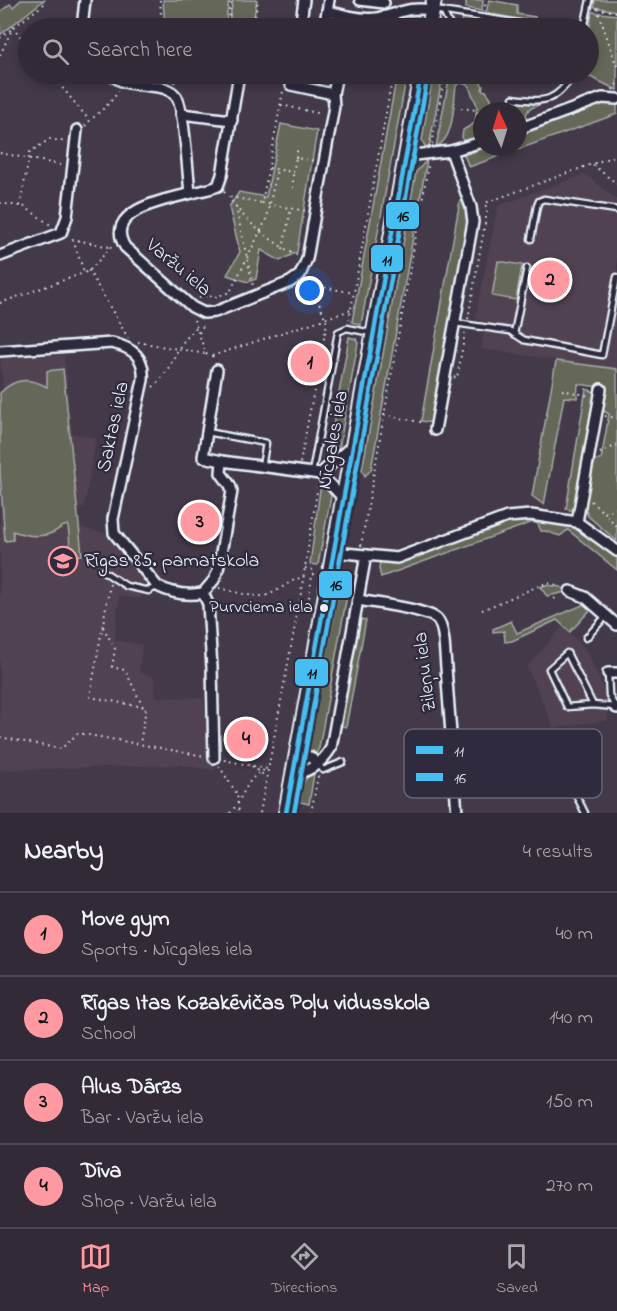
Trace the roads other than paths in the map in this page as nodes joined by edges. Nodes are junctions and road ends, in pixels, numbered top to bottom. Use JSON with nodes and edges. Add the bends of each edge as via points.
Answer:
{"nodes":[{"id":1,"x":85,"y":0,"type":"edge"},
{"id":2,"x":304,"y":0,"type":"edge"},
{"id":3,"x":329,"y":0,"type":"edge"},
{"id":4,"x":360,"y":0,"type":"edge"},
{"id":5,"x":590,"y":0,"type":"edge"},
{"id":6,"x":384,"y":3,"type":"dead end"},
{"id":7,"x":436,"y":7,"type":"edge"},
{"id":8,"x":327,"y":11,"type":"junction"},
{"id":9,"x":397,"y":12,"type":"junction"},
{"id":10,"x":348,"y":16,"type":"joint"},
{"id":11,"x":83,"y":18,"type":"edge"},
{"id":12,"x":301,"y":18,"type":"edge"},
{"id":13,"x":326,"y":18,"type":"edge"},
{"id":14,"x":366,"y":18,"type":"edge"},
{"id":15,"x":378,"y":18,"type":"edge"},
{"id":16,"x":396,"y":18,"type":"edge"},
{"id":17,"x":489,"y":18,"type":"edge"},
{"id":18,"x":586,"y":18,"type":"edge"},
{"id":19,"x":137,"y":84,"type":"edge"},
{"id":20,"x":237,"y":84,"type":"edge"},
{"id":21,"x":291,"y":84,"type":"edge"},
{"id":22,"x":335,"y":84,"type":"edge"},
{"id":23,"x":419,"y":84,"type":"edge"},
{"id":24,"x":567,"y":84,"type":"edge"},
{"id":25,"x":333,"y":94,"type":"junction"},
{"id":26,"x":513,"y":98,"type":"dead end"},
{"id":27,"x":617,"y":99,"type":"edge"},
{"id":28,"x":181,"y":114,"type":"junction"},
{"id":29,"x":232,"y":120,"type":"junction"},
{"id":30,"x":527,"y":126,"type":"edge"},
{"id":31,"x":77,"y":130,"type":"road end"},
{"id":32,"x":473,"y":145,"type":"edge"},
{"id":33,"x":451,"y":151,"type":"junction"},
{"id":34,"x":405,"y":156,"type":"junction"},
{"id":35,"x":189,"y":193,"type":"junction"},
{"id":36,"x":617,"y":210,"type":"edge"},
{"id":37,"x":531,"y":239,"type":"dead end"},
{"id":38,"x":0,"y":256,"type":"edge"},
{"id":39,"x":527,"y":267,"type":"dead end"},
{"id":40,"x":617,"y":277,"type":"edge"},
{"id":41,"x":455,"y":323,"type":"junction"},
{"id":42,"x":374,"y":333,"type":"junction"},
{"id":43,"x":514,"y":334,"type":"junction"},
{"id":44,"x":0,"y":351,"type":"edge"},
{"id":45,"x":217,"y":370,"type":"road end"},
{"id":46,"x":601,"y":389,"type":"dead end"},
{"id":47,"x":436,"y":427,"type":"road end"},
{"id":48,"x":207,"y":432,"type":"junction"},
{"id":49,"x":353,"y":445,"type":"junction"},
{"id":50,"x":222,"y":461,"type":"junction"},
{"id":51,"x":262,"y":467,"type":"junction"},
{"id":52,"x":316,"y":474,"type":"junction"},
{"id":53,"x":344,"y":499,"type":"junction"},
{"id":54,"x":577,"y":522,"type":"junction"},
{"id":55,"x":617,"y":551,"type":"edge"},
{"id":56,"x":334,"y":552,"type":"junction"},
{"id":57,"x":363,"y":554,"type":"junction"},
{"id":58,"x":103,"y":571,"type":"dead end"},
{"id":59,"x":157,"y":586,"type":"junction"},
{"id":60,"x":206,"y":590,"type":"junction"},
{"id":61,"x":570,"y":591,"type":"road end"},
{"id":62,"x":358,"y":600,"type":"junction"},
{"id":63,"x":606,"y":616,"type":"junction"},
{"id":64,"x":617,"y":625,"type":"edge"},
{"id":65,"x":586,"y":638,"type":"dead end"},
{"id":66,"x":613,"y":673,"type":"edge"},
{"id":67,"x":593,"y":705,"type":"junction"},
{"id":68,"x":616,"y":708,"type":"edge"},
{"id":69,"x":451,"y":729,"type":"edge"},
{"id":70,"x":297,"y":755,"type":"junction"},
{"id":71,"x":218,"y":759,"type":"road end"},
{"id":72,"x":343,"y":762,"type":"dead end"},
{"id":73,"x":318,"y":765,"type":"junction"},
{"id":74,"x":293,"y":774,"type":"junction"},
{"id":75,"x":456,"y":798,"type":"edge"},
{"id":76,"x":578,"y":798,"type":"edge"},
{"id":77,"x":286,"y":813,"type":"edge"},
{"id":78,"x":457,"y":813,"type":"edge"},
{"id":79,"x":585,"y":813,"type":"edge"}],
"edges":[{"from":1,"to":11,"type":"street"},
{"from":2,"to":12,"type":"street"},
{"from":3,"to":8,"type":"street"},
{"from":4,"to":6,"type":"street"},
{"from":5,"to":18,"type":"lane"},
{"from":7,"to":9,"type":"street"},
{"from":7,"to":17,"type":"lane"},
{"from":8,"to":10,"type":"street"},
{"from":8,"to":13,"type":"street"},
{"from":9,"to":15,"type":"street"},
{"from":9,"to":16,"type":"lane"},
{"from":10,"to":14,"type":"street"},
{"from":19,"to":28,"type":"street","via":[[166,88],[175,94]]},
{"from":20,"to":29,"type":"street"},
{"from":21,"to":25,"type":"street"},
{"from":22,"to":25,"type":"street"},
{"from":23,"to":34,"type":"street","name":"Nīcgales iela"},
{"from":24,"to":26,"type":"lane","via":[[540,102]]},
{"from":25,"to":35,"type":"street","name":"Varžu iela","via":[[307,259],[300,274],[290,282],[204,313],[192,307],[125,247],[121,241],[122,228],[136,210]]},
{"from":27,"to":30,"type":"street","via":[[602,98]]},
{"from":28,"to":29,"type":"street"},
{"from":28,"to":35,"type":"street"},
{"from":29,"to":35,"type":"street","name":"Varžu iela","via":[[218,186]]},
{"from":31,"to":38,"type":"street","via":[[67,217],[61,233]]},
{"from":32,"to":33,"type":"street"},
{"from":33,"to":34,"type":"street"},
{"from":33,"to":41,"type":"street","via":[[473,222]]},
{"from":34,"to":42,"type":"street","name":"Nīcgales iela"},
{"from":36,"to":37,"type":"lane","via":[[544,199],[537,206]]},
{"from":39,"to":43,"type":"lane"},
{"from":40,"to":43,"type":"lane","via":[[602,355],[524,340]]},
{"from":41,"to":43,"type":"lane"},
{"from":41,"to":47,"type":"street"},
{"from":42,"to":49,"type":"street","name":"Nīcgales iela"},
{"from":42,"to":52,"type":"lane","via":[[347,328],[338,332]]},
{"from":44,"to":59,"type":"street","name":"Saktas iela","via":[[112,343],[136,353],[142,362],[143,380],[113,519],[114,533]]},
{"from":45,"to":48,"type":"street"},
{"from":46,"to":54,"type":"street"},
{"from":48,"to":50,"type":"street","via":[[203,458]]},
{"from":48,"to":51,"type":"lane","via":[[266,443]]},
{"from":49,"to":52,"type":"street"},
{"from":49,"to":53,"type":"street","name":"Nīcgales iela"},
{"from":50,"to":51,"type":"street"},
{"from":50,"to":60,"type":"street","via":[[221,474],[232,491],[218,570]]},
{"from":51,"to":52,"type":"street"},
{"from":52,"to":53,"type":"street"},
{"from":53,"to":56,"type":"street","name":"Nīcgales iela"},
{"from":54,"to":55,"type":"street"},
{"from":54,"to":57,"type":"street","via":[[531,515],[507,517],[397,558]]},
{"from":56,"to":57,"type":"street"},
{"from":56,"to":70,"type":"street","name":"Nīcgales iela"},
{"from":57,"to":62,"type":"street"},
{"from":58,"to":59,"type":"lane","via":[[138,590],[149,591]]},
{"from":59,"to":60,"type":"street","via":[[192,595]]},
{"from":60,"to":71,"type":"street"},
{"from":61,"to":63,"type":"street","via":[[585,597]]},
{"from":62,"to":69,"type":"street","name":"Zileņu iela","via":[[435,616],[444,641]]},
{"from":62,"to":73,"type":"street","via":[[331,748]]},
{"from":63,"to":64,"type":"street"},
{"from":63,"to":65,"type":"lane"},
{"from":66,"to":68,"type":"lane","via":[[609,695]]},
{"from":67,"to":67,"type":"lane","via":[[588,694],[567,653],[549,669],[567,707]]},
{"from":67,"to":68,"type":"lane"},
{"from":70,"to":73,"type":"street","via":[[310,757]]},
{"from":70,"to":74,"type":"street","name":"Nīcgales iela"},
{"from":72,"to":73,"type":"lane","via":[[323,770]]},
{"from":73,"to":74,"type":"street","via":[[307,773]]},
{"from":74,"to":77,"type":"street","name":"Nīcgales iela"},
{"from":75,"to":78,"type":"street","name":"Zileņu iela"},
{"from":76,"to":79,"type":"lane"}]}
